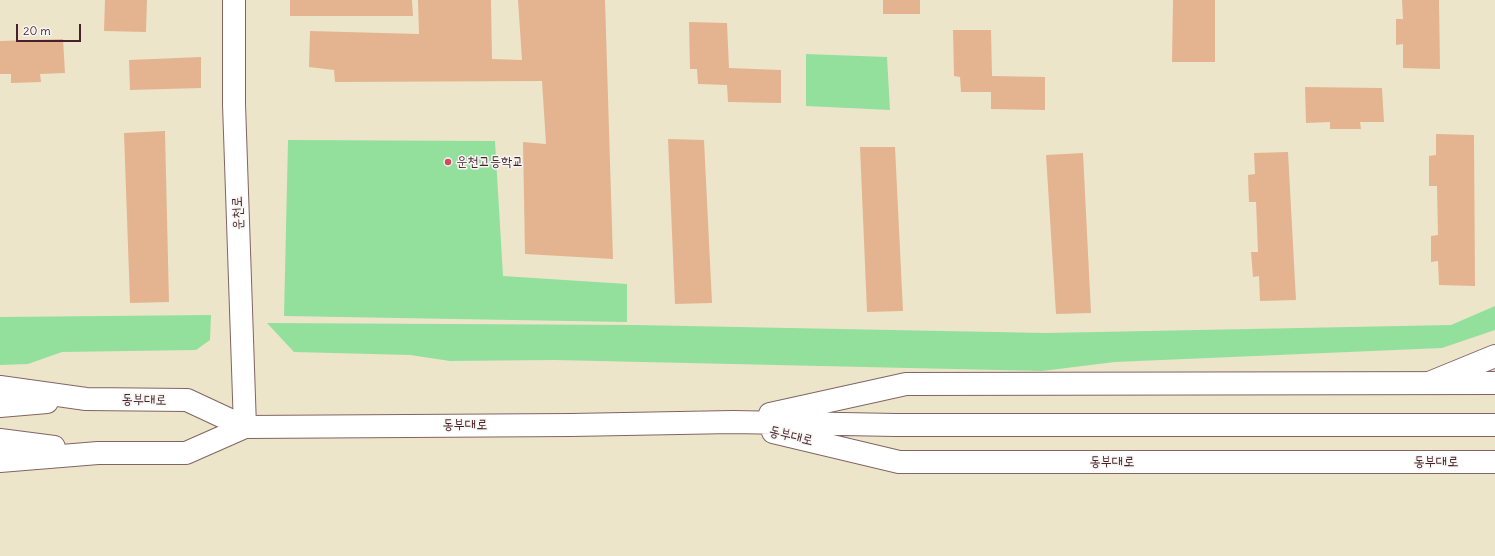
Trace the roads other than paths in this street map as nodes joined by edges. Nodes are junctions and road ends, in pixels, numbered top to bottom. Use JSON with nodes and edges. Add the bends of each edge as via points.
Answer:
{"nodes":[{"id":1,"x":234,"y":0,"type":"edge"},
{"id":2,"x":1495,"y":356,"type":"edge"},
{"id":3,"x":1429,"y":383,"type":"junction"},
{"id":4,"x":1495,"y":383,"type":"edge"},
{"id":5,"x":0,"y":387,"type":"edge"},
{"id":6,"x":86,"y":398,"type":"junction"},
{"id":7,"x":0,"y":406,"type":"edge"},
{"id":8,"x":733,"y":422,"type":"junction"},
{"id":9,"x":1495,"y":425,"type":"edge"},
{"id":10,"x":245,"y":427,"type":"junction"},
{"id":11,"x":0,"y":440,"type":"edge"},
{"id":12,"x":98,"y":453,"type":"junction"},
{"id":13,"x":0,"y":461,"type":"edge"},
{"id":14,"x":1495,"y":462,"type":"edge"}],
"edges":[{"from":1,"to":10,"type":"main road","name":"운천로","via":[[234,104]]},
{"from":2,"to":3,"type":"main road"},
{"from":3,"to":4,"type":"main road","name":"동부대로"},
{"from":3,"to":8,"type":"main road","name":"동부대로","via":[[906,384]]},
{"from":5,"to":6,"type":"main road","name":"동부대로"},
{"from":6,"to":7,"type":"main road","name":"동부대로"},
{"from":6,"to":10,"type":"main road","name":"동부대로","via":[[187,400]]},
{"from":8,"to":9,"type":"main road","name":"동부대로","via":[[903,425]]},
{"from":8,"to":10,"type":"main road","name":"동부대로"},
{"from":8,"to":14,"type":"main road","name":"동부대로","via":[[899,462]]},
{"from":10,"to":12,"type":"main road","name":"동부대로","via":[[186,453]]},
{"from":11,"to":12,"type":"main road","name":"동부대로"},
{"from":12,"to":13,"type":"main road","name":"동부대로"}]}
